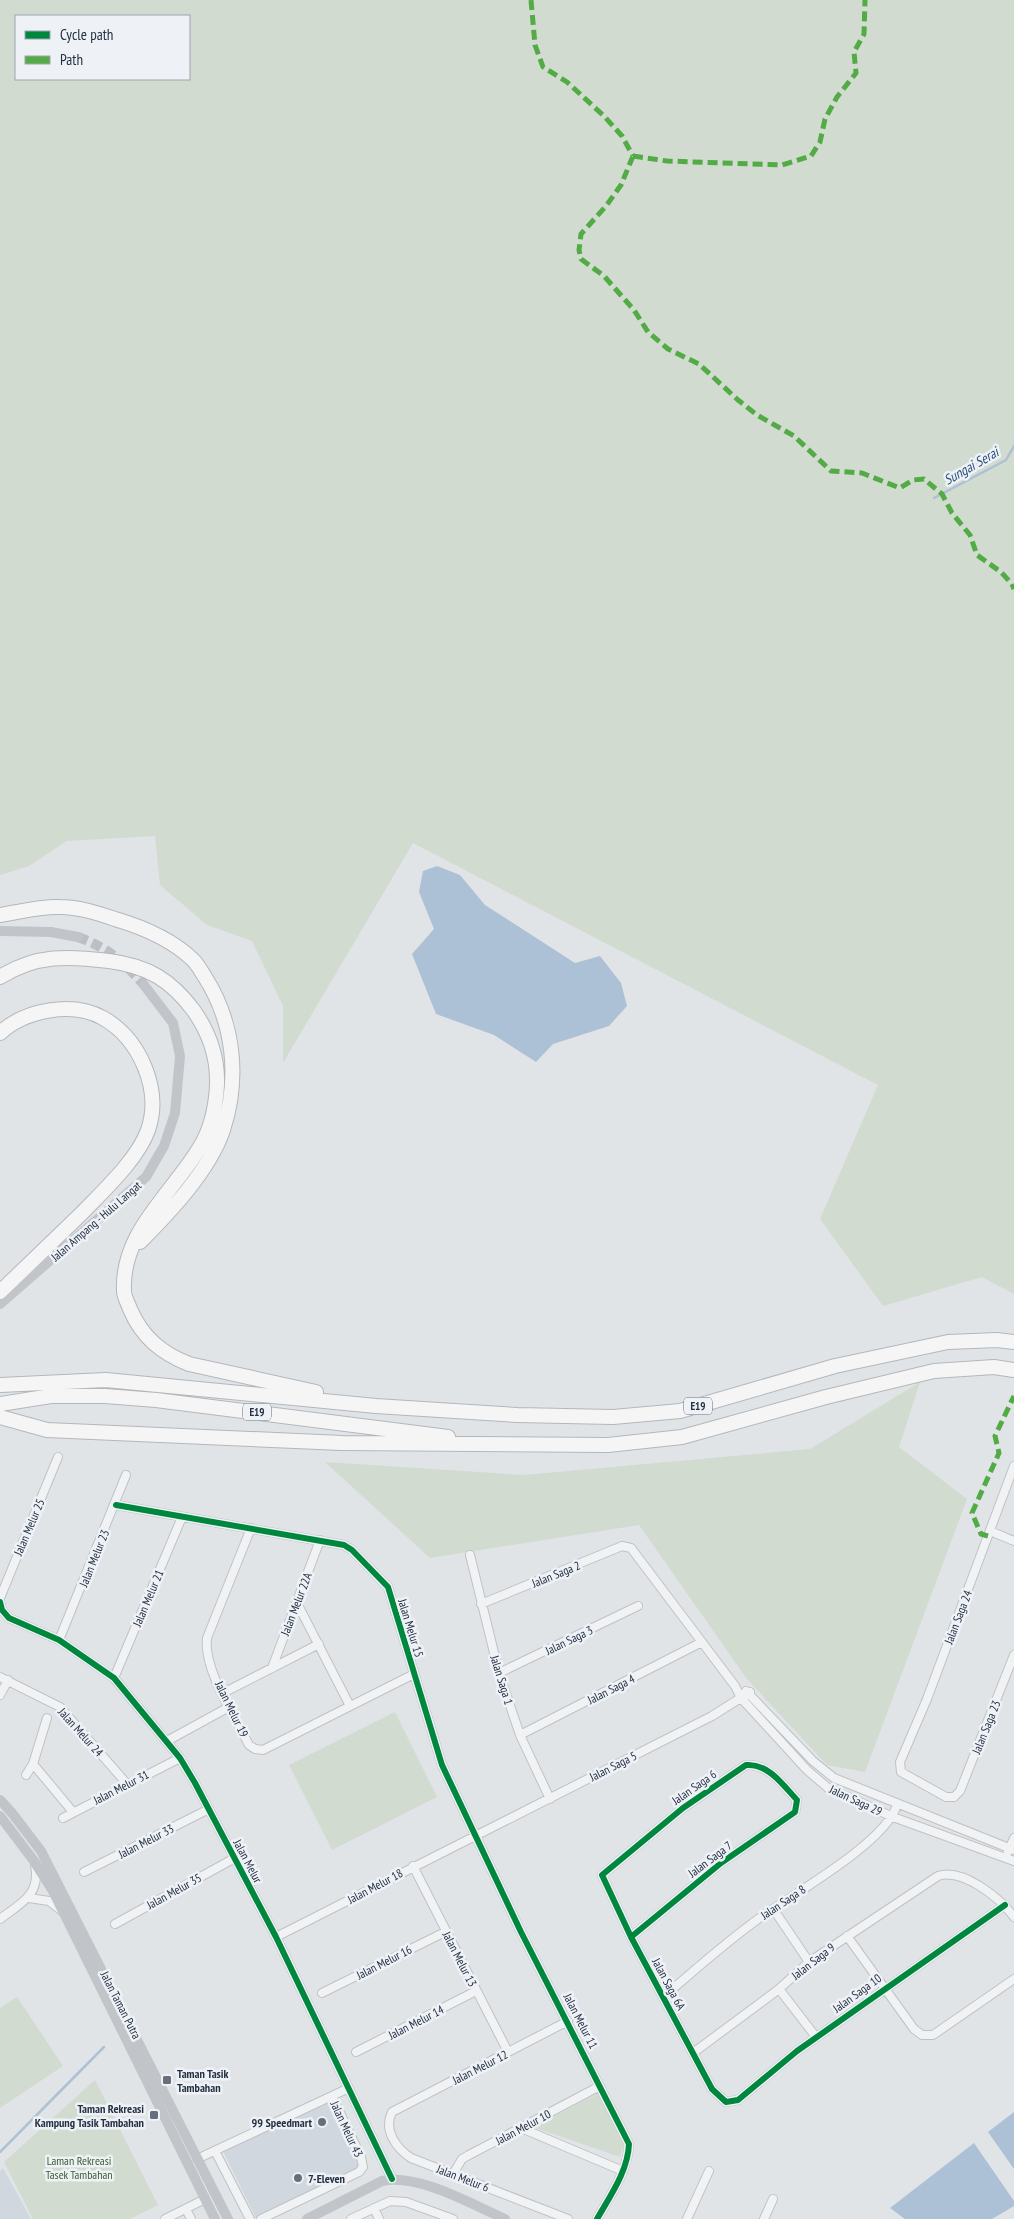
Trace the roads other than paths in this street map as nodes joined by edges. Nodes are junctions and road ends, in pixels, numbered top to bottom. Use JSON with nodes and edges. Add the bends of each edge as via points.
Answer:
{"nodes":[{"id":1,"x":0,"y":915,"type":"edge"},
{"id":2,"x":0,"y":931,"type":"edge"},
{"id":3,"x":78,"y":937,"type":"tunnel mouth"},
{"id":4,"x":0,"y":977,"type":"edge"},
{"id":5,"x":144,"y":985,"type":"tunnel mouth"},
{"id":6,"x":0,"y":1033,"type":"edge"},
{"id":7,"x":130,"y":1253,"type":"junction"},
{"id":8,"x":0,"y":1292,"type":"edge"},
{"id":9,"x":0,"y":1304,"type":"edge"},
{"id":10,"x":1014,"y":1342,"type":"edge"},
{"id":11,"x":1014,"y":1370,"type":"edge"},
{"id":12,"x":0,"y":1385,"type":"edge"},
{"id":13,"x":0,"y":1404,"type":"edge"},
{"id":14,"x":376,"y":1406,"type":"junction"},
{"id":15,"x":0,"y":1417,"type":"edge"},
{"id":16,"x":513,"y":1445,"type":"junction"},
{"id":17,"x":58,"y":1457,"type":"dead end"},
{"id":18,"x":1014,"y":1468,"type":"edge"},
{"id":19,"x":126,"y":1475,"type":"dead end"},
{"id":20,"x":116,"y":1505,"type":"junction"},
{"id":21,"x":182,"y":1517,"type":"junction"},
{"id":22,"x":251,"y":1528,"type":"junction"},
{"id":23,"x":990,"y":1531,"type":"junction"},
{"id":24,"x":320,"y":1540,"type":"junction"},
{"id":25,"x":1014,"y":1541,"type":"edge"},
{"id":26,"x":631,"y":1548,"type":"joint"},
{"id":27,"x":470,"y":1555,"type":"dead end"},
{"id":28,"x":0,"y":1598,"type":"edge"},
{"id":29,"x":0,"y":1602,"type":"edge"},
{"id":30,"x":296,"y":1603,"type":"junction"},
{"id":31,"x":481,"y":1604,"type":"junction"},
{"id":32,"x":638,"y":1606,"type":"dead end"},
{"id":33,"x":60,"y":1640,"type":"junction"},
{"id":34,"x":702,"y":1642,"type":"junction"},
{"id":35,"x":319,"y":1644,"type":"junction"},
{"id":36,"x":1014,"y":1655,"type":"edge"},
{"id":37,"x":272,"y":1668,"type":"junction"},
{"id":38,"x":499,"y":1673,"type":"junction"},
{"id":39,"x":414,"y":1674,"type":"junction"},
{"id":40,"x":4,"y":1678,"type":"edge"},
{"id":41,"x":114,"y":1678,"type":"junction"},
{"id":42,"x":735,"y":1686,"type":"junction"},
{"id":43,"x":750,"y":1692,"type":"junction"},
{"id":44,"x":223,"y":1694,"type":"junction"},
{"id":45,"x":0,"y":1695,"type":"edge"},
{"id":46,"x":741,"y":1698,"type":"junction"},
{"id":47,"x":350,"y":1706,"type":"junction"},
{"id":48,"x":229,"y":1707,"type":"junction"},
{"id":49,"x":47,"y":1718,"type":"dead end"},
{"id":50,"x":520,"y":1735,"type":"junction"},
{"id":51,"x":168,"y":1741,"type":"junction"},
{"id":52,"x":180,"y":1758,"type":"junction"},
{"id":53,"x":33,"y":1764,"type":"junction"},
{"id":54,"x":26,"y":1775,"type":"dead end"},
{"id":55,"x":128,"y":1784,"type":"junction"},
{"id":56,"x":954,"y":1797,"type":"joint"},
{"id":57,"x":550,"y":1799,"type":"junction"},
{"id":58,"x":0,"y":1800,"type":"edge"},
{"id":59,"x":797,"y":1800,"type":"joint"},
{"id":60,"x":897,"y":1805,"type":"junction"},
{"id":61,"x":209,"y":1809,"type":"junction"},
{"id":62,"x":73,"y":1812,"type":"junction"},
{"id":63,"x":0,"y":1816,"type":"edge"},
{"id":64,"x":893,"y":1817,"type":"junction"},
{"id":65,"x":63,"y":1818,"type":"dead end"},
{"id":66,"x":474,"y":1836,"type":"junction"},
{"id":67,"x":1014,"y":1838,"type":"edge"},
{"id":68,"x":1011,"y":1849,"type":"edge"},
{"id":69,"x":233,"y":1858,"type":"junction"},
{"id":70,"x":1010,"y":1859,"type":"edge"},
{"id":71,"x":34,"y":1860,"type":"junction"},
{"id":72,"x":413,"y":1866,"type":"junction"},
{"id":73,"x":605,"y":1871,"type":"joint"},
{"id":74,"x":84,"y":1872,"type":"dead end"},
{"id":75,"x":29,"y":1898,"type":"junction"},
{"id":76,"x":1005,"y":1905,"type":"junction"},
{"id":77,"x":774,"y":1910,"type":"junction"},
{"id":78,"x":62,"y":1911,"type":"junction"},
{"id":79,"x":1014,"y":1917,"type":"edge"},
{"id":80,"x":0,"y":1919,"type":"edge"},
{"id":81,"x":115,"y":1924,"type":"dead end"},
{"id":82,"x":445,"y":1932,"type":"junction"},
{"id":83,"x":631,"y":1936,"type":"junction"},
{"id":84,"x":847,"y":1936,"type":"junction"},
{"id":85,"x":276,"y":1937,"type":"junction"},
{"id":86,"x":809,"y":1962,"type":"junction"},
{"id":87,"x":1014,"y":1978,"type":"edge"},
{"id":88,"x":883,"y":1988,"type":"junction"},
{"id":89,"x":779,"y":1989,"type":"junction"},
{"id":90,"x":476,"y":1992,"type":"junction"},
{"id":91,"x":322,"y":1993,"type":"dead end"},
{"id":92,"x":663,"y":1997,"type":"junction"},
{"id":93,"x":568,"y":2021,"type":"junction"},
{"id":94,"x":816,"y":2037,"type":"junction"},
{"id":95,"x":140,"y":2043,"type":"junction"},
{"id":96,"x":130,"y":2048,"type":"junction"},
{"id":97,"x":356,"y":2052,"type":"dead end"},
{"id":98,"x":508,"y":2052,"type":"junction"},
{"id":99,"x":693,"y":2053,"type":"junction"},
{"id":100,"x":600,"y":2086,"type":"junction"},
{"id":101,"x":349,"y":2088,"type":"junction"},
{"id":102,"x":332,"y":2096,"type":"junction"},
{"id":103,"x":726,"y":2102,"type":"joint"},
{"id":104,"x":392,"y":2112,"type":"joint"},
{"id":105,"x":521,"y":2128,"type":"junction"},
{"id":106,"x":215,"y":2151,"type":"junction"},
{"id":107,"x":197,"y":2160,"type":"junction"},
{"id":108,"x":623,"y":2171,"type":"junction"},
{"id":109,"x":709,"y":2171,"type":"dead end"},
{"id":110,"x":453,"y":2174,"type":"junction"},
{"id":111,"x":392,"y":2179,"type":"junction"},
{"id":112,"x":205,"y":2199,"type":"junction"},
{"id":113,"x":773,"y":2199,"type":"dead end"},
{"id":114,"x":374,"y":2208,"type":"junction"},
{"id":115,"x":186,"y":2209,"type":"junction"},
{"id":116,"x":311,"y":2218,"type":"edge"},
{"id":117,"x":165,"y":2219,"type":"edge"},
{"id":118,"x":191,"y":2219,"type":"edge"},
{"id":119,"x":215,"y":2219,"type":"edge"},
{"id":120,"x":228,"y":2219,"type":"edge"},
{"id":121,"x":250,"y":2219,"type":"edge"},
{"id":122,"x":262,"y":2219,"type":"edge"},
{"id":123,"x":351,"y":2219,"type":"edge"},
{"id":124,"x":379,"y":2219,"type":"edge"},
{"id":125,"x":453,"y":2219,"type":"edge"},
{"id":126,"x":505,"y":2219,"type":"edge"},
{"id":127,"x":568,"y":2219,"type":"edge"},
{"id":128,"x":597,"y":2219,"type":"edge"},
{"id":129,"x":688,"y":2219,"type":"edge"},
{"id":130,"x":764,"y":2219,"type":"edge"}],
"edges":[{"from":1,"to":7,"type":"highway","via":[[60,906],[88,910],[130,923],[162,937],[193,959],[223,1011],[231,1042],[232,1091],[222,1131],[200,1173]]},
{"from":2,"to":3,"type":"street","via":[[51,932]]},
{"from":4,"to":7,"type":"highway","via":[[17,966],[53,957],[125,963],[155,973],[183,996],[208,1031],[218,1067],[216,1104],[201,1145],[151,1211]]},
{"from":5,"to":9,"type":"street","name":"Jalan Ampang - Hulu Langat","via":[[173,1023],[180,1056],[175,1113],[164,1146],[146,1177]]},
{"from":6,"to":8,"type":"highway","via":[[9,1024],[46,1011],[85,1012],[103,1018],[123,1034],[143,1062],[150,1080],[152,1105],[148,1130],[120,1172]]},
{"from":7,"to":14,"type":"highway","via":[[124,1293],[133,1316],[152,1343],[176,1359]]},
{"from":10,"to":14,"type":"highway","number":"E19","via":[[948,1342],[835,1366],[680,1411],[604,1417]]},
{"from":11,"to":16,"type":"highway","number":"E19","via":[[994,1367],[934,1371],[826,1396],[682,1437],[608,1445]]},
{"from":12,"to":14,"type":"highway","number":"E19","via":[[106,1380]]},
{"from":13,"to":16,"type":"highway","number":"E19","via":[[51,1396],[114,1396]]},
{"from":15,"to":16,"type":"highway","via":[[47,1430],[342,1443]]},
{"from":17,"to":28,"type":"street","name":"Jalan Melur 25"},
{"from":18,"to":23,"type":"street","name":"Jalan Saga 24"},
{"from":19,"to":20,"type":"street","name":"Jalan Melur 23"},
{"from":20,"to":21,"type":"street","name":"Jalan Melur 15"},
{"from":20,"to":33,"type":"street","name":"Jalan Melur 23"},
{"from":21,"to":22,"type":"street","name":"Jalan Melur 15"},
{"from":21,"to":41,"type":"street","name":"Jalan Melur 21"},
{"from":22,"to":24,"type":"street","name":"Jalan Melur 15"},
{"from":22,"to":44,"type":"street","name":"Jalan Melur 19","via":[[207,1638],[206,1650]]},
{"from":23,"to":25,"type":"street"},
{"from":23,"to":56,"type":"street","name":"Jalan Saga 24","via":[[900,1768],[901,1772],[946,1797]]},
{"from":24,"to":30,"type":"street","name":"Jalan Melur 22A"},
{"from":24,"to":39,"type":"street","name":"Jalan Melur 15","via":[[352,1550],[388,1588]]},
{"from":26,"to":31,"type":"street","name":"Jalan Saga 2","via":[[622,1546]]},
{"from":26,"to":34,"type":"street","name":"Jalan Saga 29"},
{"from":27,"to":31,"type":"street","name":"Jalan Saga 1"},
{"from":29,"to":33,"type":"street","name":"Jalan Melur","via":[[9,1618]]},
{"from":30,"to":35,"type":"street"},
{"from":30,"to":37,"type":"street","name":"Jalan Melur 22A"},
{"from":31,"to":38,"type":"street","name":"Jalan Saga 1"},
{"from":32,"to":38,"type":"street","name":"Jalan Saga 3"},
{"from":33,"to":41,"type":"street","name":"Jalan Melur"},
{"from":34,"to":42,"type":"street","name":"Jalan Saga 29"},
{"from":34,"to":50,"type":"street","name":"Jalan Saga 4"},
{"from":35,"to":37,"type":"street"},
{"from":35,"to":47,"type":"street"},
{"from":36,"to":56,"type":"street","name":"Jalan Saga 23","via":[[960,1791]]},
{"from":37,"to":44,"type":"street"},
{"from":38,"to":50,"type":"street","name":"Jalan Saga 1"},
{"from":39,"to":47,"type":"street","name":"Jalan Melur 19"},
{"from":39,"to":66,"type":"street","name":"Jalan Melur 15","via":[[442,1765]]},
{"from":40,"to":45,"type":"street"},
{"from":40,"to":55,"type":"street","name":"Jalan Melur 24","via":[[60,1707]]},
{"from":41,"to":51,"type":"street","name":"Jalan Melur"},
{"from":42,"to":43,"type":"street","name":"Jalan Saga 29"},
{"from":42,"to":46,"type":"street","name":"Jalan Saga 29"},
{"from":43,"to":46,"type":"street","name":"Jalan Saga 5"},
{"from":43,"to":60,"type":"street","name":"Jalan Saga 29","via":[[813,1761],[834,1778]]},
{"from":44,"to":48,"type":"street","name":"Jalan Melur 19"},
{"from":46,"to":57,"type":"street","name":"Jalan Saga 5"},
{"from":46,"to":64,"type":"street","name":"Jalan Saga 29","via":[[807,1770],[828,1788]]},
{"from":47,"to":48,"type":"street","name":"Jalan Melur 19","via":[[263,1750],[249,1745]]},
{"from":48,"to":51,"type":"street"},
{"from":49,"to":53,"type":"street"},
{"from":50,"to":57,"type":"street","name":"Jalan Saga 1"},
{"from":51,"to":52,"type":"street","name":"Jalan Melur"},
{"from":52,"to":55,"type":"street","name":"Jalan Melur 31"},
{"from":52,"to":61,"type":"street","name":"Jalan Melur"},
{"from":53,"to":54,"type":"street"},
{"from":53,"to":62,"type":"street"},
{"from":55,"to":62,"type":"street","name":"Jalan Melur 31"},
{"from":57,"to":66,"type":"street","name":"Jalan Saga 5"},
{"from":58,"to":95,"type":"street","name":"Jalan Taman Putra","via":[[41,1851]]},
{"from":59,"to":73,"type":"street","name":"Jalan Saga 6","via":[[764,1768],[746,1765],[683,1808]]},
{"from":59,"to":83,"type":"street","name":"Jalan Saga 7","via":[[795,1812],[721,1863]]},
{"from":60,"to":64,"type":"street","name":"Jalan Saga 8"},
{"from":60,"to":68,"type":"street","name":"Jalan Saga 29"},
{"from":61,"to":69,"type":"street","name":"Jalan Melur"},
{"from":61,"to":74,"type":"street","name":"Jalan Melur 33"},
{"from":62,"to":65,"type":"street","name":"Jalan Melur 31"},
{"from":63,"to":71,"type":"street","name":"Jalan Taman Putra"},
{"from":64,"to":70,"type":"street","name":"Jalan Saga 29"},
{"from":64,"to":77,"type":"street","name":"Jalan Saga 8","via":[[868,1842]]},
{"from":66,"to":72,"type":"street","name":"Jalan Melur 18"},
{"from":66,"to":93,"type":"street","name":"Jalan Melur 11"},
{"from":67,"to":68,"type":"street"},
{"from":68,"to":70,"type":"street"},
{"from":69,"to":81,"type":"street","name":"Jalan Melur 35"},
{"from":69,"to":85,"type":"street","name":"Jalan Melur"},
{"from":71,"to":75,"type":"street","via":[[36,1879]]},
{"from":71,"to":78,"type":"street","name":"Jalan Taman Putra"},
{"from":72,"to":82,"type":"street","name":"Jalan Melur 13"},
{"from":72,"to":85,"type":"street","name":"Jalan Melur 18"},
{"from":73,"to":83,"type":"street","name":"Jalan Saga 6A","via":[[602,1876],[604,1882]]},
{"from":75,"to":78,"type":"street","via":[[49,1902]]},
{"from":75,"to":80,"type":"street"},
{"from":76,"to":79,"type":"street"},
{"from":76,"to":84,"type":"street","name":"Jalan Saga 9","via":[[990,1892],[953,1874],[938,1876]]},
{"from":76,"to":88,"type":"street","name":"Jalan Saga 10"},
{"from":77,"to":86,"type":"street"},
{"from":77,"to":92,"type":"street","name":"Jalan Saga 8","via":[[761,1916]]},
{"from":78,"to":96,"type":"street","name":"Jalan Taman Putra"},
{"from":82,"to":90,"type":"street","name":"Jalan Melur 13"},
{"from":82,"to":91,"type":"street","name":"Jalan Melur 16"},
{"from":83,"to":92,"type":"street","name":"Jalan Saga 6A"},
{"from":84,"to":86,"type":"street","name":"Jalan Saga 9"},
{"from":84,"to":88,"type":"street"},
{"from":85,"to":101,"type":"street","name":"Jalan Melur"},
{"from":86,"to":89,"type":"street","name":"Jalan Saga 9"},
{"from":87,"to":88,"type":"street","via":[[933,2035],[922,2035],[914,2029]]},
{"from":88,"to":94,"type":"street","name":"Jalan Saga 10"},
{"from":89,"to":94,"type":"street"},
{"from":89,"to":99,"type":"street","name":"Jalan Saga 9"},
{"from":90,"to":97,"type":"street","name":"Jalan Melur 14"},
{"from":90,"to":98,"type":"street","name":"Jalan Melur 13"},
{"from":92,"to":99,"type":"street","name":"Jalan Saga 6A"},
{"from":93,"to":98,"type":"street","name":"Jalan Melur 12"},
{"from":93,"to":100,"type":"street","name":"Jalan Melur 11"},
{"from":94,"to":103,"type":"street","name":"Jalan Saga 10","via":[[738,2100]]},
{"from":95,"to":96,"type":"street"},
{"from":95,"to":107,"type":"street","name":"Jalan Taman Putra"},
{"from":96,"to":112,"type":"street","name":"Jalan Taman Putra"},
{"from":98,"to":104,"type":"street","name":"Jalan Melur 12"},
{"from":99,"to":103,"type":"street","name":"Jalan Saga 6A","via":[[712,2089]]},
{"from":100,"to":105,"type":"street","name":"Jalan Melur 10"},
{"from":100,"to":108,"type":"street","name":"Jalan Melur 11","via":[[629,2144]]},
{"from":101,"to":102,"type":"street","name":"Jalan Melur 43"},
{"from":101,"to":111,"type":"street","name":"Jalan Melur"},
{"from":102,"to":106,"type":"street","name":"Jalan Melur 43"},
{"from":102,"to":122,"type":"street","name":"Jalan Melur 43","via":[[364,2167]]},
{"from":104,"to":110,"type":"street","name":"Jalan Melur 6","via":[[388,2120],[389,2130],[401,2151]]},
{"from":105,"to":108,"type":"street"},
{"from":105,"to":110,"type":"street","name":"Jalan Melur 10","via":[[462,2159]]},
{"from":106,"to":107,"type":"street","name":"Jalan Melur 43"},
{"from":106,"to":121,"type":"street"},
{"from":107,"to":120,"type":"street","name":"Jalan Taman Putra"},
{"from":108,"to":128,"type":"street","name":"Jalan Melur 11"},
{"from":109,"to":129,"type":"street"},
{"from":110,"to":127,"type":"street","name":"Jalan Melur 6"},
{"from":111,"to":116,"type":"street","via":[[382,2181]]},
{"from":111,"to":126,"type":"street","via":[[435,2189]]},
{"from":112,"to":115,"type":"street"},
{"from":112,"to":119,"type":"street","name":"Jalan Taman Putra"},
{"from":113,"to":130,"type":"street"},
{"from":114,"to":123,"type":"street"},
{"from":114,"to":124,"type":"street"},
{"from":114,"to":125,"type":"street","via":[[390,2202],[406,2202]]},
{"from":115,"to":117,"type":"street"},
{"from":115,"to":118,"type":"street"}]}
